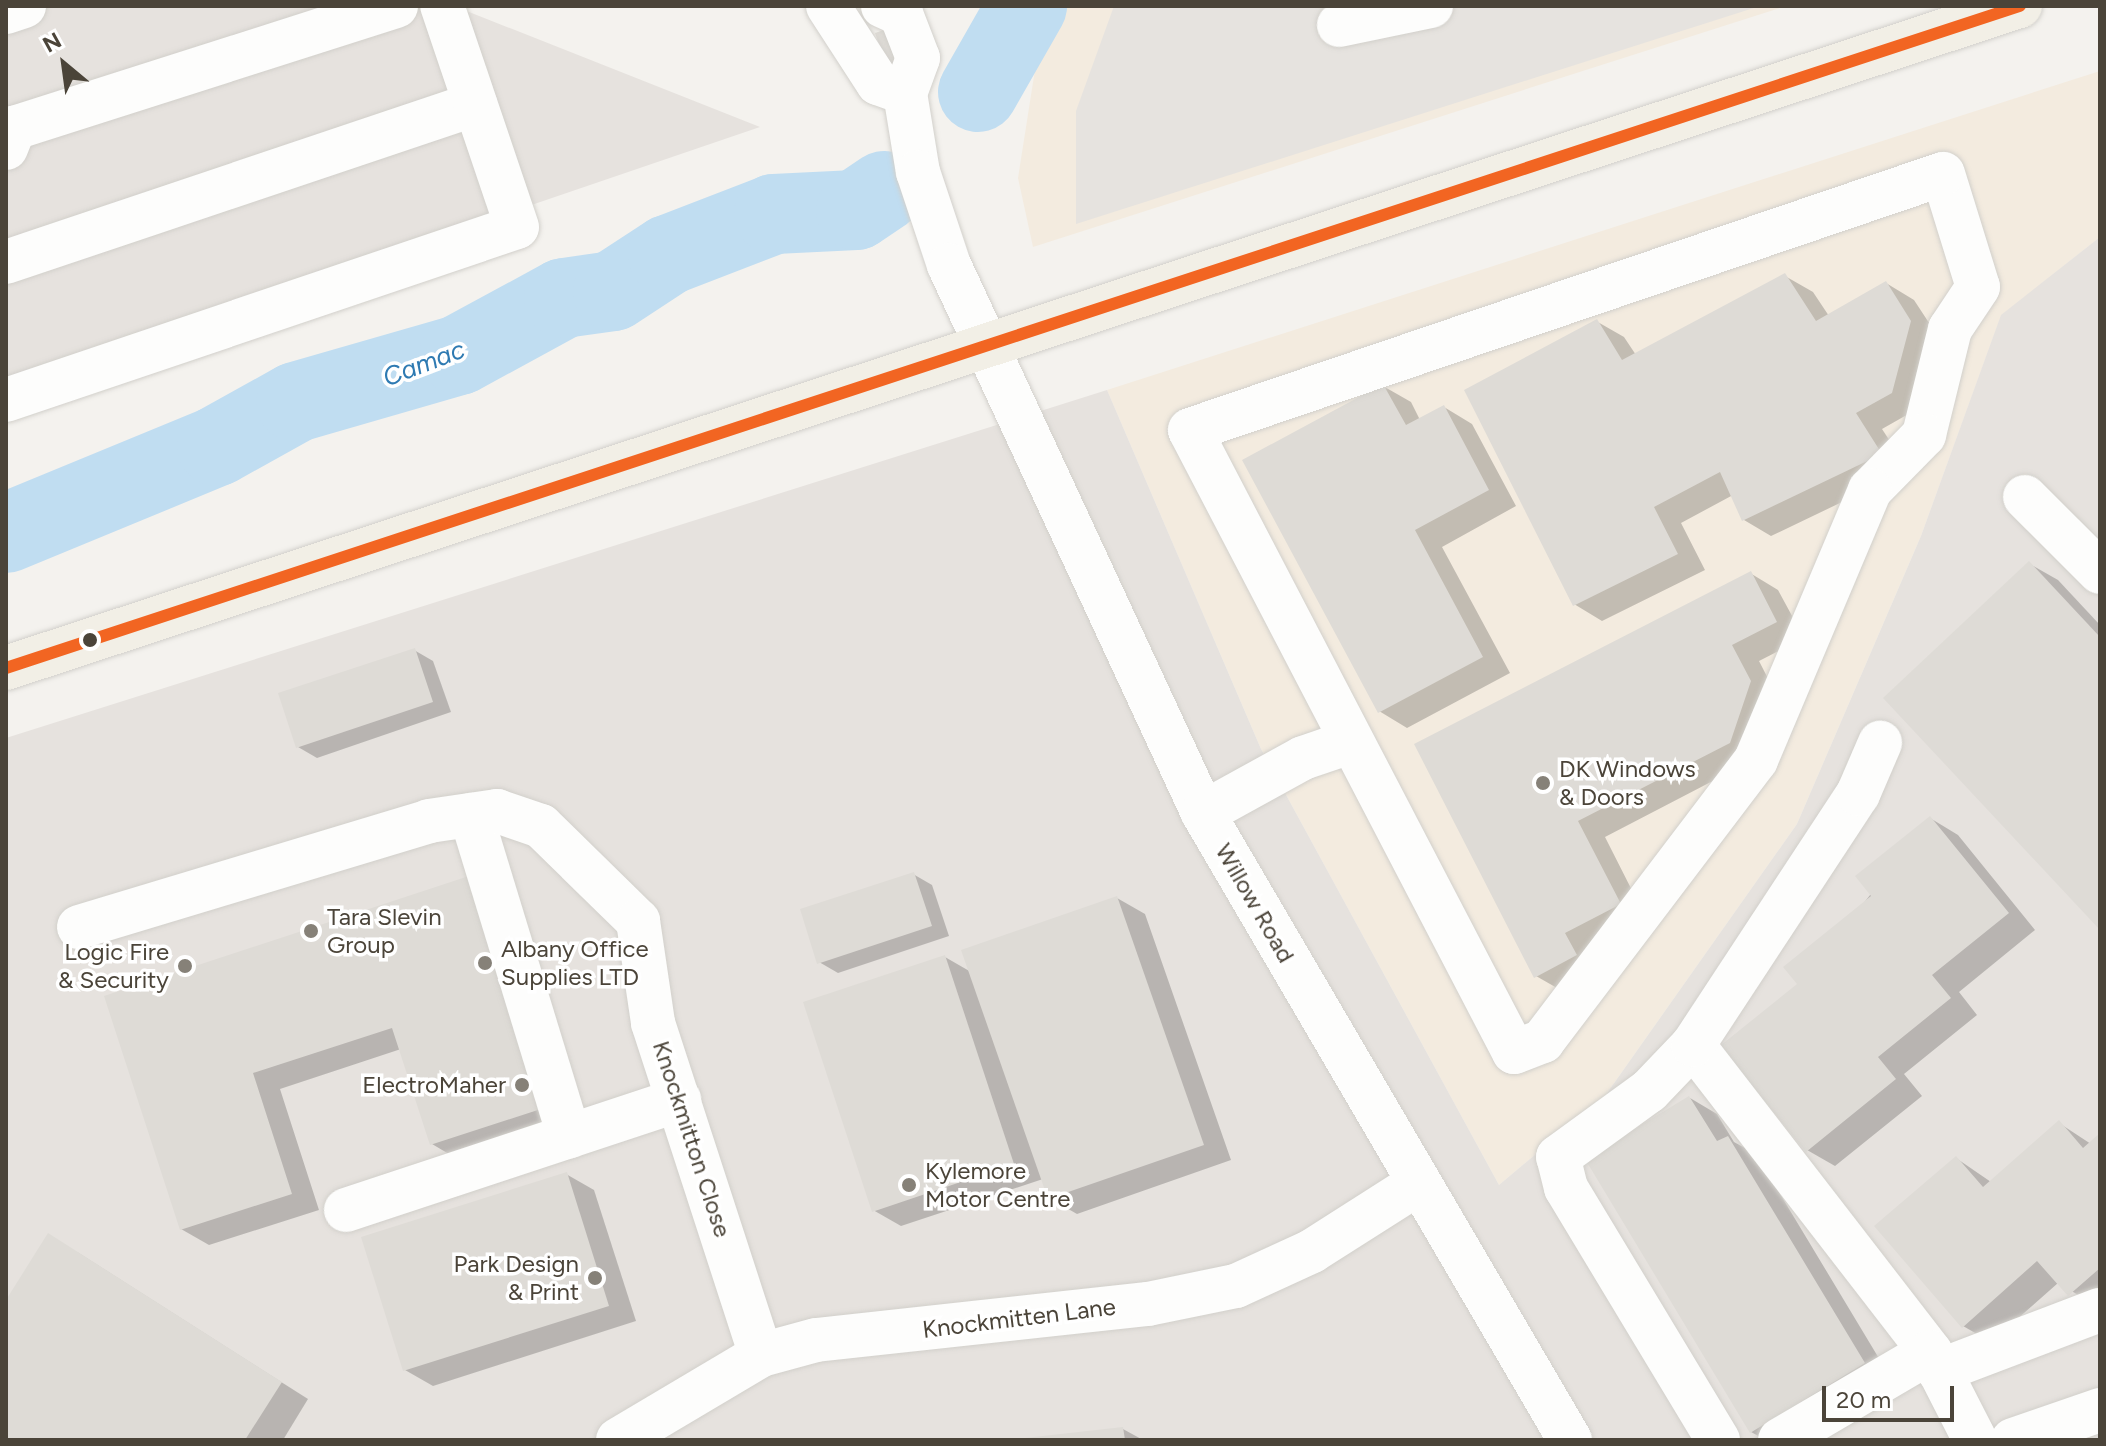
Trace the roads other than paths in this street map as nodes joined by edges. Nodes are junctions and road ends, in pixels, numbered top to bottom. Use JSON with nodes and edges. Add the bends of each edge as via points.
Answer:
{"nodes":[{"id":1,"x":24,"y":6,"type":"edge"},
{"id":2,"x":396,"y":6,"type":"edge"},
{"id":3,"x":442,"y":6,"type":"edge"},
{"id":4,"x":828,"y":6,"type":"edge"},
{"id":5,"x":883,"y":6,"type":"edge"},
{"id":6,"x":1431,"y":6,"type":"edge"},
{"id":7,"x":2020,"y":6,"type":"edge"},
{"id":8,"x":6,"y":12,"type":"edge"},
{"id":9,"x":1339,"y":25,"type":"dead end"},
{"id":10,"x":905,"y":93,"type":"junction"},
{"id":11,"x":475,"y":104,"type":"junction"},
{"id":12,"x":9,"y":126,"type":"edge"},
{"id":13,"x":6,"y":262,"type":"edge"},
{"id":14,"x":987,"y":342,"type":"junction"},
{"id":15,"x":6,"y":400,"type":"edge"},
{"id":16,"x":2025,"y":497,"type":"dead end"},
{"id":17,"x":2100,"y":572,"type":"edge"},
{"id":18,"x":6,"y":668,"type":"edge"},
{"id":19,"x":1350,"y":742,"type":"junction"},
{"id":20,"x":1880,"y":743,"type":"dead end"},
{"id":21,"x":1203,"y":813,"type":"junction"},
{"id":22,"x":471,"y":815,"type":"junction"},
{"id":23,"x":79,"y":927,"type":"dead end"},
{"id":24,"x":1693,"y":1045,"type":"junction"},
{"id":25,"x":679,"y":1100,"type":"junction"},
{"id":26,"x":569,"y":1136,"type":"junction"},
{"id":27,"x":1417,"y":1184,"type":"junction"},
{"id":28,"x":346,"y":1210,"type":"dead end"},
{"id":29,"x":2100,"y":1310,"type":"edge"},
{"id":30,"x":761,"y":1355,"type":"junction"},
{"id":31,"x":1934,"y":1361,"type":"junction"},
{"id":32,"x":2100,"y":1410,"type":"edge"},
{"id":33,"x":618,"y":1440,"type":"edge"},
{"id":34,"x":1570,"y":1440,"type":"edge"},
{"id":35,"x":1718,"y":1440,"type":"edge"},
{"id":36,"x":1780,"y":1440,"type":"edge"},
{"id":37,"x":1975,"y":1440,"type":"edge"},
{"id":38,"x":2013,"y":1440,"type":"edge"}],
"edges":[{"from":1,"to":8,"type":"street"},
{"from":2,"to":12,"type":"street"},
{"from":3,"to":11,"type":"street"},
{"from":4,"to":10,"type":"street","via":[[878,83]]},
{"from":5,"to":10,"type":"street","via":[[901,14],[918,58]]},
{"from":6,"to":9,"type":"street"},
{"from":7,"to":14,"type":"main road"},
{"from":10,"to":14,"type":"street","name":"Willow Road","via":[[918,172],[949,265]]},
{"from":11,"to":13,"type":"street"},
{"from":11,"to":15,"type":"street","via":[[517,227]]},
{"from":14,"to":18,"type":"main road"},
{"from":14,"to":21,"type":"street","name":"Willow Road"},
{"from":16,"to":17,"type":"street"},
{"from":19,"to":19,"type":"street","via":[[1514,1052],[1543,1041],[1756,760],[1870,490],[1924,435],[1950,329],[1978,287],[1943,174],[1190,430]]},
{"from":19,"to":21,"type":"street","via":[[1303,758]]},
{"from":20,"to":24,"type":"street","via":[[1858,794]]},
{"from":21,"to":27,"type":"street","name":"Willow Road"},
{"from":22,"to":23,"type":"street","via":[[429,821]]},
{"from":22,"to":25,"type":"street","name":"Knockmitton Close","via":[[497,811],[541,826],[638,921],[653,1023]]},
{"from":22,"to":26,"type":"street"},
{"from":24,"to":31,"type":"street"},
{"from":24,"to":35,"type":"street","via":[[1649,1091],[1567,1144],[1557,1168]]},
{"from":25,"to":26,"type":"street"},
{"from":25,"to":30,"type":"street","name":"Knockmitton Close"},
{"from":26,"to":28,"type":"street"},
{"from":27,"to":30,"type":"street","name":"Knockmitten Lane","via":[[1312,1251],[1236,1286],[1148,1304],[816,1340]]},
{"from":27,"to":34,"type":"street","name":"Willow Road"},
{"from":29,"to":31,"type":"street"},
{"from":30,"to":33,"type":"street","name":"Knockmitten Lane"},
{"from":31,"to":36,"type":"street"},
{"from":31,"to":37,"type":"street"},
{"from":32,"to":38,"type":"street"}]}
